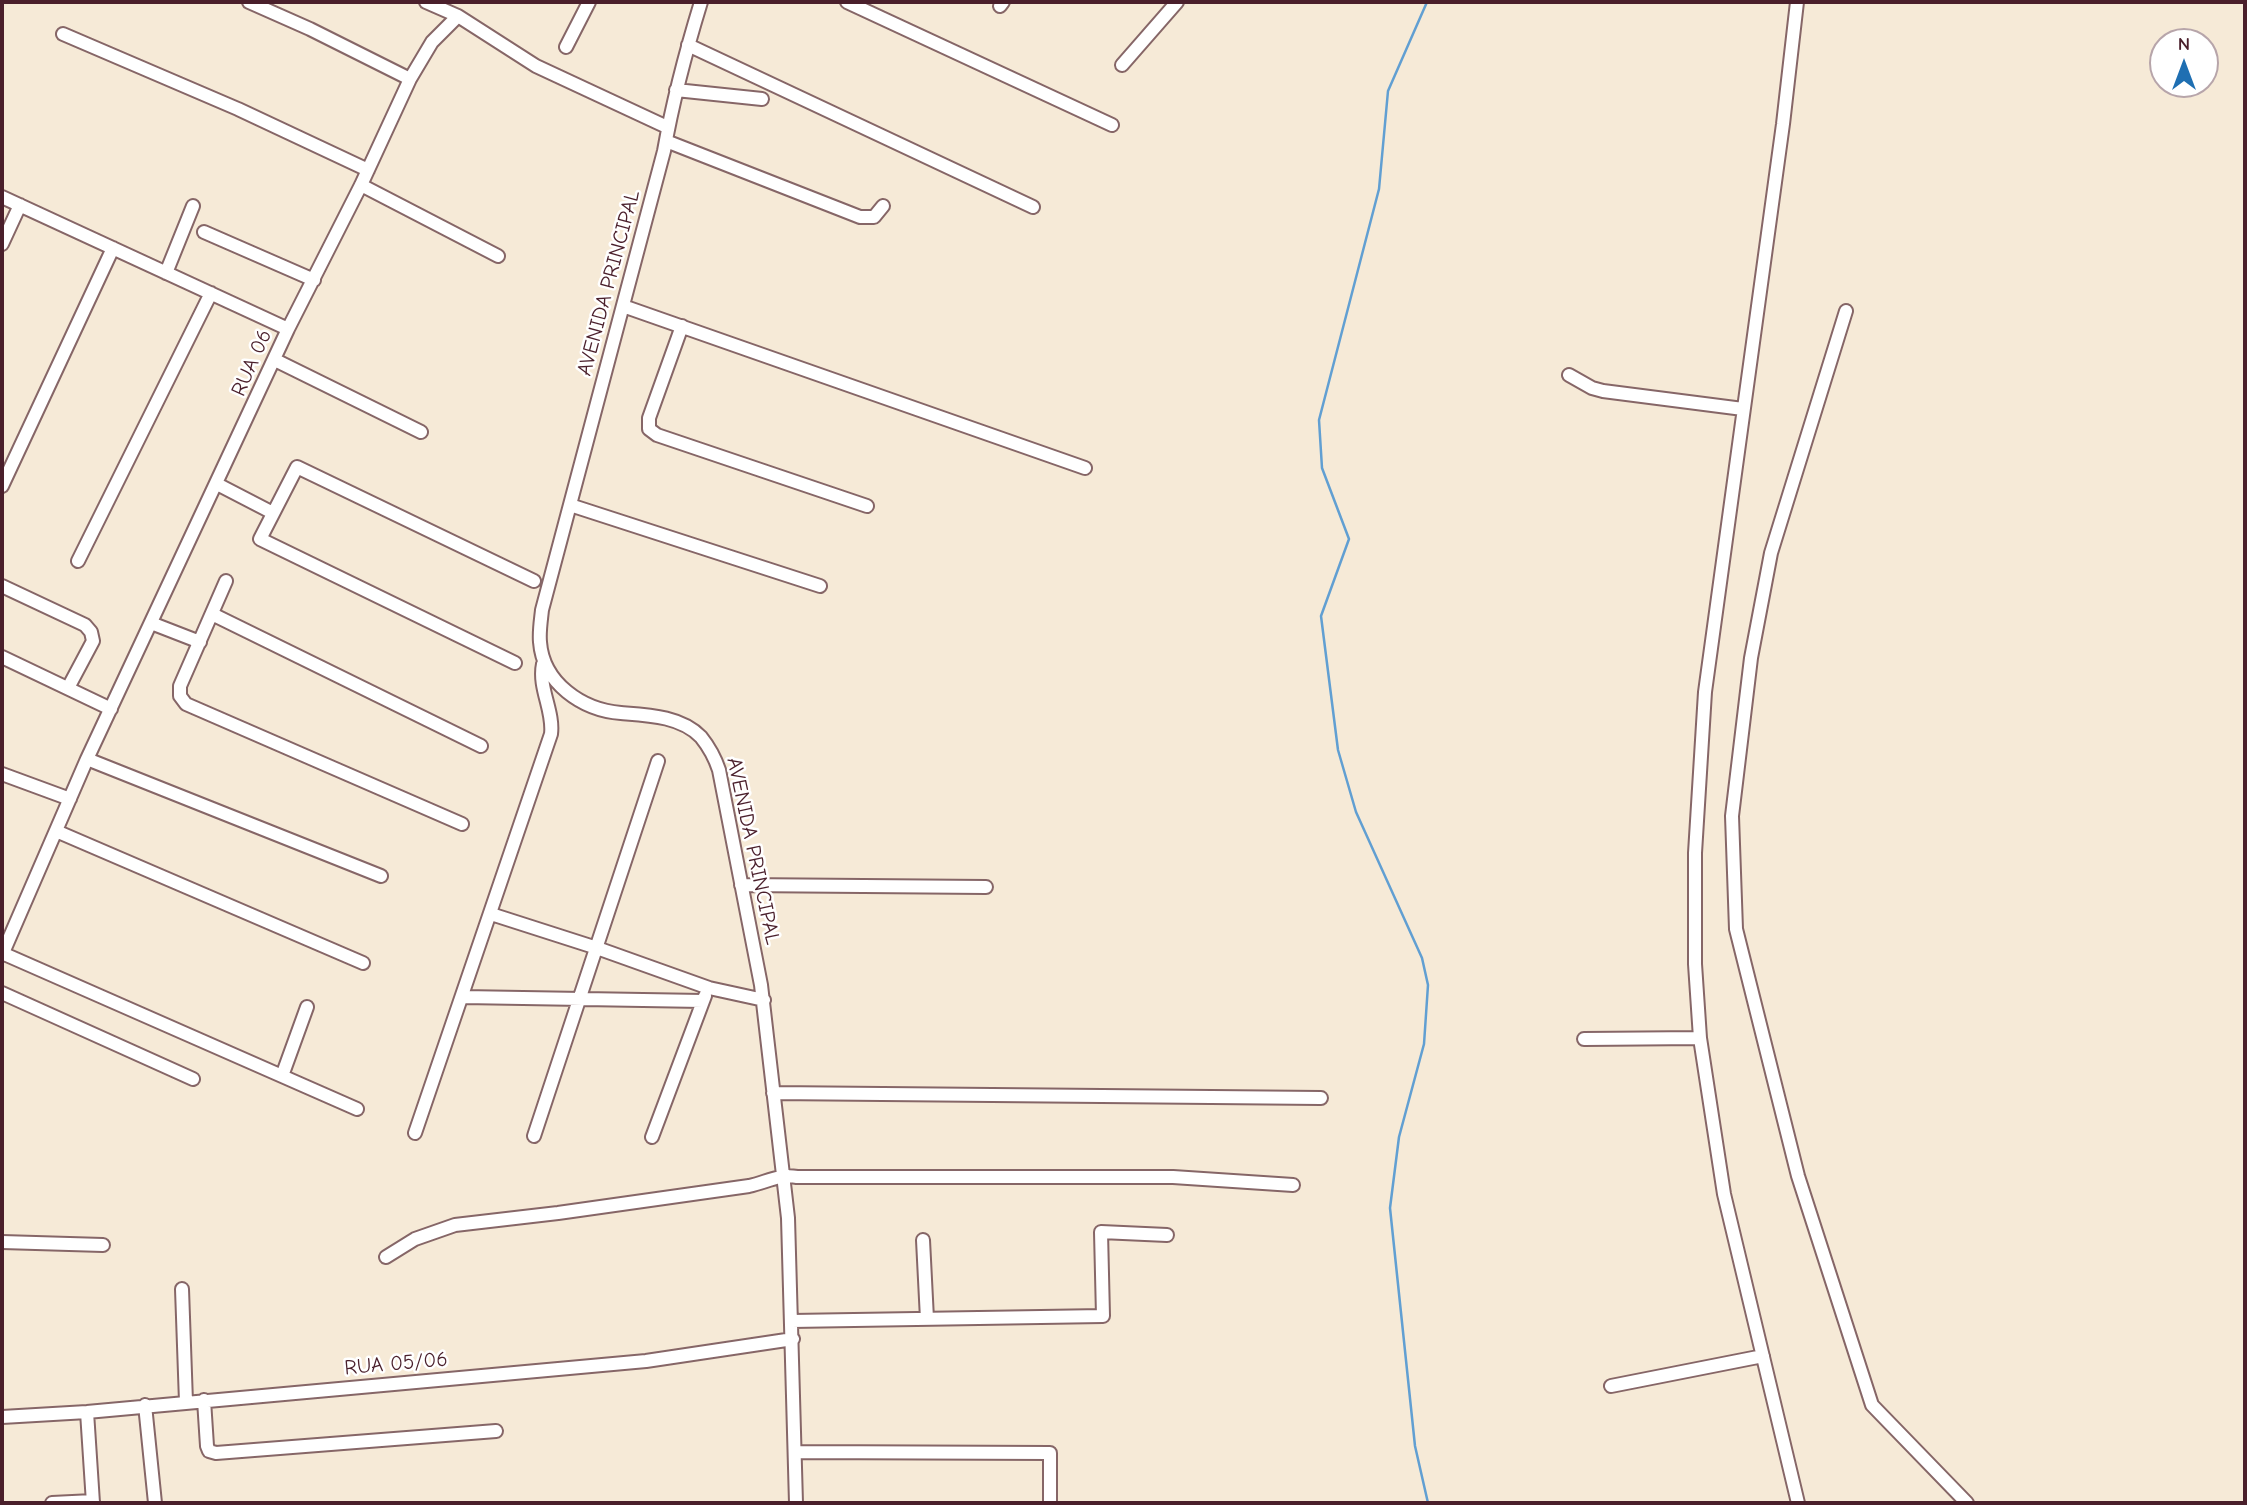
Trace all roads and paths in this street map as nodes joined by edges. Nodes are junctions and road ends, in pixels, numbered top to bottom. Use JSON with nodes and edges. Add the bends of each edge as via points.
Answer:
{"nodes":[{"id":1,"x":249,"y":2,"type":"edge"},
{"id":2,"x":426,"y":2,"type":"edge"},
{"id":3,"x":589,"y":2,"type":"edge"},
{"id":4,"x":702,"y":2,"type":"edge"},
{"id":5,"x":847,"y":2,"type":"edge"},
{"id":6,"x":1177,"y":2,"type":"edge"},
{"id":7,"x":1797,"y":2,"type":"edge"},
{"id":8,"x":458,"y":16,"type":"junction"},
{"id":9,"x":63,"y":34,"type":"dead end"},
{"id":10,"x":688,"y":45,"type":"junction"},
{"id":11,"x":566,"y":47,"type":"dead end"},
{"id":12,"x":1122,"y":65,"type":"dead end"},
{"id":13,"x":410,"y":79,"type":"junction"},
{"id":14,"x":676,"y":90,"type":"junction"},
{"id":15,"x":762,"y":99,"type":"dead end"},
{"id":16,"x":1112,"y":125,"type":"dead end"},
{"id":17,"x":667,"y":127,"type":"junction"},
{"id":18,"x":666,"y":141,"type":"junction"},
{"id":19,"x":368,"y":170,"type":"junction"},
{"id":20,"x":361,"y":185,"type":"junction"},
{"id":21,"x":2,"y":197,"type":"edge"},
{"id":22,"x":20,"y":205,"type":"junction"},
{"id":23,"x":193,"y":206,"type":"dead end"},
{"id":24,"x":883,"y":206,"type":"dead end"},
{"id":25,"x":1033,"y":207,"type":"dead end"},
{"id":26,"x":204,"y":232,"type":"dead end"},
{"id":27,"x":2,"y":244,"type":"edge"},
{"id":28,"x":113,"y":248,"type":"junction"},
{"id":29,"x":498,"y":256,"type":"dead end"},
{"id":30,"x":166,"y":272,"type":"junction"},
{"id":31,"x":314,"y":280,"type":"junction"},
{"id":32,"x":211,"y":293,"type":"junction"},
{"id":33,"x":623,"y":306,"type":"junction"},
{"id":34,"x":1846,"y":311,"type":"dead end"},
{"id":35,"x":682,"y":326,"type":"junction"},
{"id":36,"x":288,"y":329,"type":"junction"},
{"id":37,"x":275,"y":360,"type":"junction"},
{"id":38,"x":1569,"y":375,"type":"dead end"},
{"id":39,"x":1743,"y":409,"type":"junction"},
{"id":40,"x":421,"y":432,"type":"dead end"},
{"id":41,"x":1085,"y":468,"type":"dead end"},
{"id":42,"x":217,"y":484,"type":"junction"},
{"id":43,"x":2,"y":486,"type":"edge"},
{"id":44,"x":570,"y":505,"type":"junction"},
{"id":45,"x":867,"y":506,"type":"dead end"},
{"id":46,"x":273,"y":513,"type":"junction"},
{"id":47,"x":78,"y":561,"type":"dead end"},
{"id":48,"x":226,"y":581,"type":"dead end"},
{"id":49,"x":534,"y":582,"type":"dead end"},
{"id":50,"x":2,"y":586,"type":"edge"},
{"id":51,"x":820,"y":586,"type":"dead end"},
{"id":52,"x":212,"y":614,"type":"junction"},
{"id":53,"x":151,"y":623,"type":"junction"},
{"id":54,"x":200,"y":642,"type":"junction"},
{"id":55,"x":2,"y":657,"type":"edge"},
{"id":56,"x":543,"y":660,"type":"junction"},
{"id":57,"x":515,"y":663,"type":"dead end"},
{"id":58,"x":68,"y":688,"type":"junction"},
{"id":59,"x":111,"y":709,"type":"junction"},
{"id":60,"x":481,"y":747,"type":"dead end"},
{"id":61,"x":88,"y":759,"type":"junction"},
{"id":62,"x":658,"y":761,"type":"dead end"},
{"id":63,"x":2,"y":774,"type":"edge"},
{"id":64,"x":69,"y":799,"type":"junction"},
{"id":65,"x":462,"y":824,"type":"dead end"},
{"id":66,"x":56,"y":831,"type":"junction"},
{"id":67,"x":381,"y":876,"type":"dead end"},
{"id":68,"x":741,"y":885,"type":"junction"},
{"id":69,"x":986,"y":887,"type":"dead end"},
{"id":70,"x":491,"y":914,"type":"junction"},
{"id":71,"x":597,"y":948,"type":"junction"},
{"id":72,"x":2,"y":954,"type":"edge"},
{"id":73,"x":363,"y":963,"type":"dead end"},
{"id":74,"x":709,"y":988,"type":"junction"},
{"id":75,"x":2,"y":993,"type":"edge"},
{"id":76,"x":463,"y":997,"type":"junction"},
{"id":77,"x":580,"y":1000,"type":"junction"},
{"id":78,"x":764,"y":1000,"type":"junction"},
{"id":79,"x":703,"y":1002,"type":"junction"},
{"id":80,"x":307,"y":1007,"type":"dead end"},
{"id":81,"x":1700,"y":1038,"type":"junction"},
{"id":82,"x":1584,"y":1039,"type":"dead end"},
{"id":83,"x":282,"y":1076,"type":"junction"},
{"id":84,"x":193,"y":1079,"type":"dead end"},
{"id":85,"x":773,"y":1093,"type":"junction"},
{"id":86,"x":1321,"y":1098,"type":"dead end"},
{"id":87,"x":357,"y":1109,"type":"dead end"},
{"id":88,"x":415,"y":1133,"type":"dead end"},
{"id":89,"x":534,"y":1136,"type":"dead end"},
{"id":90,"x":652,"y":1137,"type":"dead end"},
{"id":91,"x":783,"y":1174,"type":"junction"},
{"id":92,"x":1293,"y":1185,"type":"dead end"},
{"id":93,"x":1167,"y":1235,"type":"dead end"},
{"id":94,"x":923,"y":1240,"type":"dead end"},
{"id":95,"x":2,"y":1242,"type":"edge"},
{"id":96,"x":103,"y":1245,"type":"dead end"},
{"id":97,"x":386,"y":1257,"type":"dead end"},
{"id":98,"x":183,"y":1289,"type":"dead end"},
{"id":99,"x":928,"y":1319,"type":"junction"},
{"id":100,"x":792,"y":1321,"type":"junction"},
{"id":101,"x":793,"y":1339,"type":"junction"},
{"id":102,"x":1763,"y":1356,"type":"junction"},
{"id":103,"x":1611,"y":1386,"type":"dead end"},
{"id":104,"x":204,"y":1400,"type":"junction"},
{"id":105,"x":186,"y":1402,"type":"junction"},
{"id":106,"x":145,"y":1405,"type":"junction"},
{"id":107,"x":87,"y":1412,"type":"junction"},
{"id":108,"x":2,"y":1416,"type":"edge"},
{"id":109,"x":496,"y":1431,"type":"dead end"},
{"id":110,"x":795,"y":1452,"type":"junction"},
{"id":111,"x":93,"y":1502,"type":"edge"},
{"id":112,"x":52,"y":1503,"type":"edge"},
{"id":113,"x":155,"y":1503,"type":"edge"},
{"id":114,"x":796,"y":1503,"type":"edge"},
{"id":115,"x":1050,"y":1503,"type":"edge"},
{"id":116,"x":1798,"y":1503,"type":"edge"},
{"id":117,"x":1967,"y":1503,"type":"edge"}],
"edges":[{"from":1,"to":13,"type":"street"},
{"from":2,"to":8,"type":"street"},
{"from":3,"to":11,"type":"street"},
{"from":4,"to":10,"type":"street","name":"AVENIDA PRINCIPAL"},
{"from":5,"to":16,"type":"street"},
{"from":6,"to":12,"type":"street"},
{"from":7,"to":39,"type":"street"},
{"from":8,"to":13,"type":"street","name":"RUA 06","via":[[432,42]]},
{"from":8,"to":17,"type":"street","via":[[536,66]]},
{"from":9,"to":19,"type":"street"},
{"from":10,"to":14,"type":"street","name":"AVENIDA PRINCIPAL"},
{"from":10,"to":25,"type":"street"},
{"from":13,"to":19,"type":"street","name":"RUA 06"},
{"from":14,"to":15,"type":"street"},
{"from":14,"to":17,"type":"street","name":"AVENIDA PRINCIPAL"},
{"from":17,"to":18,"type":"street","name":"AVENIDA PRINCIPAL"},
{"from":18,"to":24,"type":"street","via":[[860,217],[874,217]]},
{"from":18,"to":33,"type":"street","name":"AVENIDA PRINCIPAL"},
{"from":19,"to":20,"type":"street","name":"RUA 06"},
{"from":20,"to":29,"type":"street"},
{"from":20,"to":31,"type":"street","name":"RUA 06"},
{"from":21,"to":22,"type":"street"},
{"from":22,"to":27,"type":"street"},
{"from":22,"to":28,"type":"street"},
{"from":23,"to":30,"type":"street"},
{"from":26,"to":31,"type":"street"},
{"from":28,"to":30,"type":"street"},
{"from":28,"to":43,"type":"street"},
{"from":30,"to":32,"type":"street"},
{"from":31,"to":36,"type":"street","name":"RUA 06"},
{"from":32,"to":36,"type":"street"},
{"from":32,"to":47,"type":"street"},
{"from":33,"to":35,"type":"street"},
{"from":33,"to":44,"type":"street","name":"AVENIDA PRINCIPAL"},
{"from":34,"to":117,"type":"street","via":[[1771,553],[1751,658],[1732,816],[1736,929],[1798,1177],[1872,1405]]},
{"from":35,"to":41,"type":"street"},
{"from":35,"to":45,"type":"street","via":[[649,429]]},
{"from":36,"to":37,"type":"street","name":"RUA 06"},
{"from":37,"to":40,"type":"street"},
{"from":37,"to":42,"type":"street","name":"RUA 06"},
{"from":38,"to":39,"type":"street","via":[[1603,391]]},
{"from":39,"to":81,"type":"street","via":[[1705,692],[1695,853]]},
{"from":42,"to":46,"type":"street"},
{"from":42,"to":53,"type":"street","name":"RUA 06"},
{"from":44,"to":51,"type":"street"},
{"from":44,"to":56,"type":"street","name":"AVENIDA PRINCIPAL","via":[[542,610]]},
{"from":46,"to":49,"type":"street","via":[[297,467]]},
{"from":46,"to":57,"type":"street","via":[[260,540]]},
{"from":48,"to":52,"type":"street"},
{"from":50,"to":58,"type":"street","via":[[91,632],[93,641]]},
{"from":52,"to":54,"type":"street"},
{"from":52,"to":60,"type":"street"},
{"from":53,"to":54,"type":"street"},
{"from":53,"to":59,"type":"street","name":"RUA 06"},
{"from":54,"to":65,"type":"street","via":[[180,685],[186,704]]},
{"from":55,"to":58,"type":"street"},
{"from":56,"to":68,"type":"street","name":"AVENIDA PRINCIPAL","via":[[561,687],[582,702],[600,710],[665,718],[699,735],[719,770]]},
{"from":56,"to":70,"type":"street","via":[[551,734]]},
{"from":58,"to":59,"type":"street"},
{"from":59,"to":61,"type":"street","name":"RUA 06"},
{"from":61,"to":64,"type":"street","name":"RUA 06"},
{"from":61,"to":67,"type":"street"},
{"from":62,"to":71,"type":"street"},
{"from":63,"to":64,"type":"street"},
{"from":64,"to":66,"type":"street","name":"RUA 06"},
{"from":66,"to":72,"type":"street","name":"RUA 06"},
{"from":66,"to":73,"type":"street"},
{"from":68,"to":69,"type":"street"},
{"from":68,"to":78,"type":"street","name":"AVENIDA PRINCIPAL"},
{"from":70,"to":71,"type":"street"},
{"from":70,"to":76,"type":"street"},
{"from":71,"to":74,"type":"street"},
{"from":71,"to":77,"type":"street"},
{"from":72,"to":83,"type":"street"},
{"from":74,"to":78,"type":"street"},
{"from":74,"to":79,"type":"street"},
{"from":75,"to":84,"type":"street"},
{"from":76,"to":77,"type":"street"},
{"from":76,"to":88,"type":"street"},
{"from":77,"to":79,"type":"street"},
{"from":77,"to":89,"type":"street"},
{"from":78,"to":85,"type":"street","name":"AVENIDA PRINCIPAL"},
{"from":79,"to":90,"type":"street"},
{"from":80,"to":83,"type":"street"},
{"from":81,"to":82,"type":"street"},
{"from":81,"to":102,"type":"street","via":[[1724,1194]]},
{"from":83,"to":87,"type":"street"},
{"from":85,"to":86,"type":"street"},
{"from":85,"to":91,"type":"street","name":"AVENIDA PRINCIPAL"},
{"from":91,"to":92,"type":"street","via":[[1173,1177]]},
{"from":91,"to":97,"type":"street","via":[[749,1186],[456,1225],[415,1239]]},
{"from":91,"to":100,"type":"street","name":"AVENIDA PRINCIPAL"},
{"from":93,"to":99,"type":"street","via":[[1101,1232],[1103,1316]]},
{"from":94,"to":99,"type":"street"},
{"from":95,"to":96,"type":"street"},
{"from":98,"to":105,"type":"street"},
{"from":99,"to":100,"type":"street"},
{"from":100,"to":101,"type":"street","name":"AVENIDA PRINCIPAL"},
{"from":101,"to":104,"type":"street","name":"RUA 05/06","via":[[646,1361]]},
{"from":101,"to":110,"type":"street","name":"AVENIDA PRINCIPAL"},
{"from":102,"to":103,"type":"street"},
{"from":102,"to":116,"type":"street"},
{"from":104,"to":105,"type":"street","name":"RUA 05/06"},
{"from":104,"to":109,"type":"street","via":[[207,1446],[216,1453]]},
{"from":105,"to":106,"type":"street","name":"RUA 05/06"},
{"from":106,"to":107,"type":"street","name":"RUA 05/06"},
{"from":106,"to":113,"type":"street"},
{"from":107,"to":108,"type":"street","name":"RUA 05/06"},
{"from":107,"to":111,"type":"street"},
{"from":110,"to":114,"type":"street","name":"AVENIDA PRINCIPAL"},
{"from":110,"to":115,"type":"street","via":[[1050,1453]]},
{"from":111,"to":112,"type":"street"}]}
